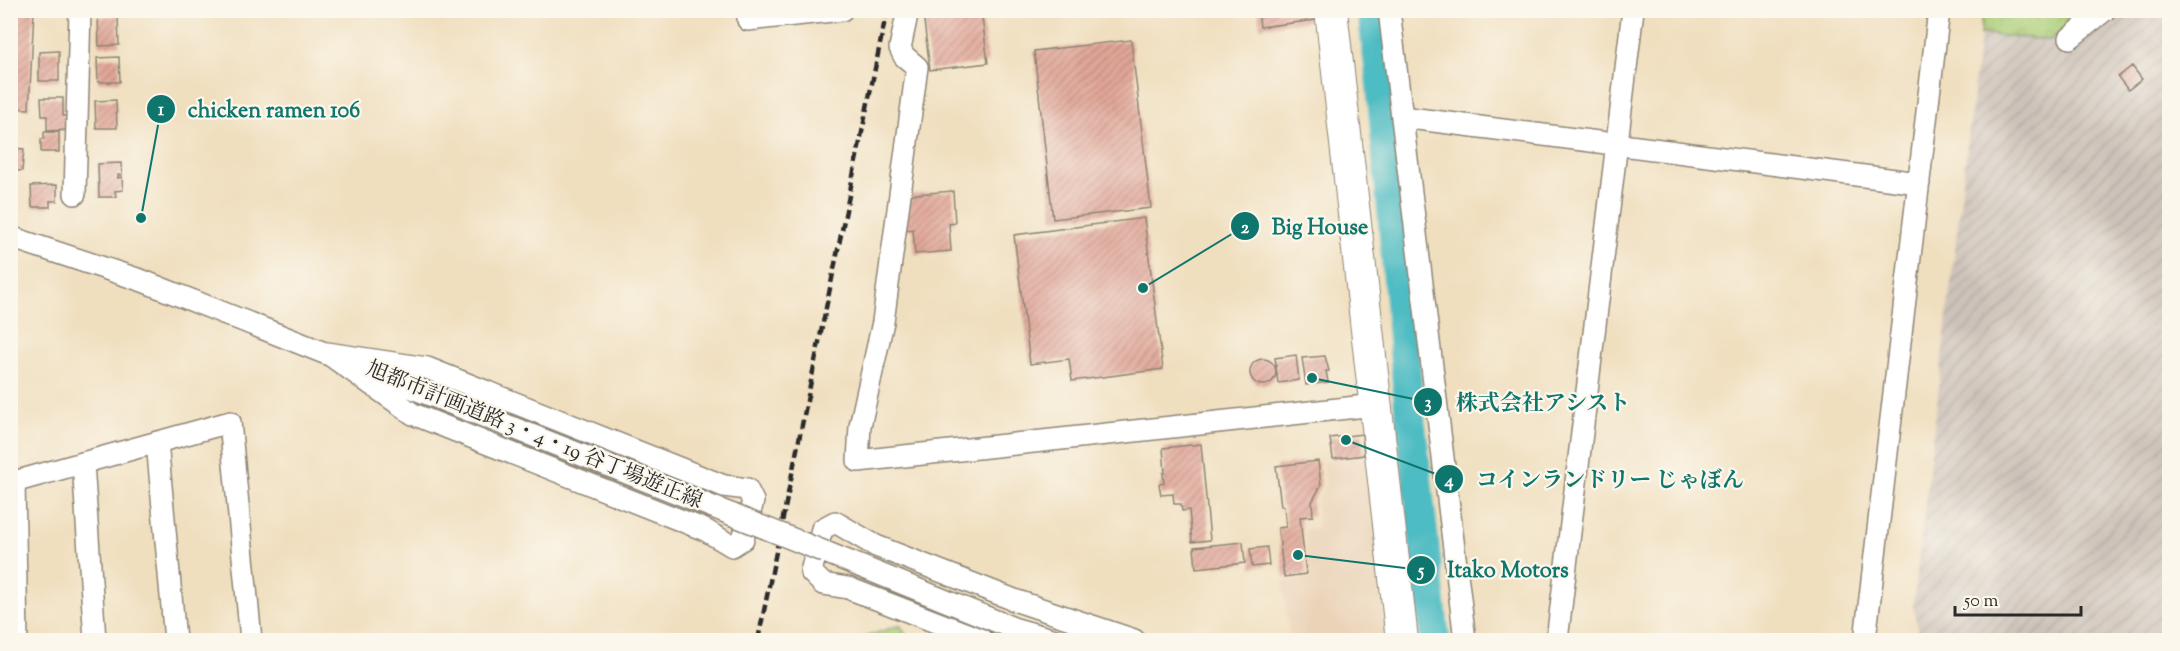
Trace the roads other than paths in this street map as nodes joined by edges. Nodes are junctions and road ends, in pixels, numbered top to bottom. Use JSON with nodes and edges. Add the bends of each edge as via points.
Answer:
{"nodes":[{"id":1,"x":80,"y":10,"type":"edge"},
{"id":2,"x":748,"y":10,"type":"edge"},
{"id":3,"x":842,"y":10,"type":"edge"},
{"id":4,"x":908,"y":10,"type":"edge"},
{"id":5,"x":1331,"y":10,"type":"edge"},
{"id":6,"x":1389,"y":10,"type":"edge"},
{"id":7,"x":1633,"y":10,"type":"edge"},
{"id":8,"x":1939,"y":10,"type":"edge"},
{"id":9,"x":2105,"y":10,"type":"edge"},
{"id":10,"x":2070,"y":38,"type":"dead end"},
{"id":11,"x":1402,"y":117,"type":"junction"},
{"id":12,"x":1617,"y":144,"type":"junction"},
{"id":13,"x":1918,"y":183,"type":"junction"},
{"id":14,"x":75,"y":194,"type":"dead end"},
{"id":15,"x":10,"y":237,"type":"edge"},
{"id":16,"x":327,"y":353,"type":"junction"},
{"id":17,"x":1375,"y":405,"type":"junction"},
{"id":18,"x":157,"y":442,"type":"junction"},
{"id":19,"x":83,"y":463,"type":"junction"},
{"id":20,"x":12,"y":483,"type":"edge"},
{"id":21,"x":16,"y":640,"type":"edge"},
{"id":22,"x":95,"y":640,"type":"edge"},
{"id":23,"x":175,"y":640,"type":"edge"},
{"id":24,"x":252,"y":640,"type":"edge"},
{"id":25,"x":982,"y":640,"type":"edge"},
{"id":26,"x":1055,"y":640,"type":"edge"},
{"id":27,"x":1134,"y":640,"type":"edge"},
{"id":28,"x":1402,"y":640,"type":"edge"},
{"id":29,"x":1465,"y":640,"type":"edge"},
{"id":30,"x":1557,"y":640,"type":"edge"},
{"id":31,"x":1865,"y":640,"type":"edge"}],
"edges":[{"from":1,"to":14,"type":"street"},
{"from":2,"to":3,"type":"street","via":[[748,20]]},
{"from":4,"to":17,"type":"street","via":[[900,48],[916,67],[883,322],[860,426],[858,461]]},
{"from":5,"to":17,"type":"highway"},
{"from":6,"to":11,"type":"street"},
{"from":7,"to":12,"type":"street"},
{"from":8,"to":13,"type":"street"},
{"from":9,"to":10,"type":"street"},
{"from":11,"to":12,"type":"street"},
{"from":11,"to":29,"type":"street"},
{"from":12,"to":13,"type":"street"},
{"from":12,"to":30,"type":"street"},
{"from":13,"to":31,"type":"street"},
{"from":15,"to":16,"type":"street","name":"旭都市計画道路 3・4・19 谷丁場遊正線","via":[[143,281]]},
{"from":16,"to":16,"type":"street","via":[[427,369],[724,486],[747,489],[753,501],[743,539],[732,546],[705,530],[413,414]]},
{"from":16,"to":26,"type":"street","name":"旭都市計画道路 3・4・19 谷丁場遊正線","bridge":true,"via":[[1013,628]]},
{"from":17,"to":28,"type":"highway"},
{"from":18,"to":19,"type":"street"},
{"from":18,"to":23,"type":"street"},
{"from":18,"to":24,"type":"street","via":[[230,422]]},
{"from":19,"to":20,"type":"street"},
{"from":19,"to":22,"type":"street"},
{"from":20,"to":21,"type":"street"},
{"from":25,"to":27,"type":"street","via":[[848,588],[824,584],[811,572],[822,529],[836,522],[876,546],[1017,601]]}]}
